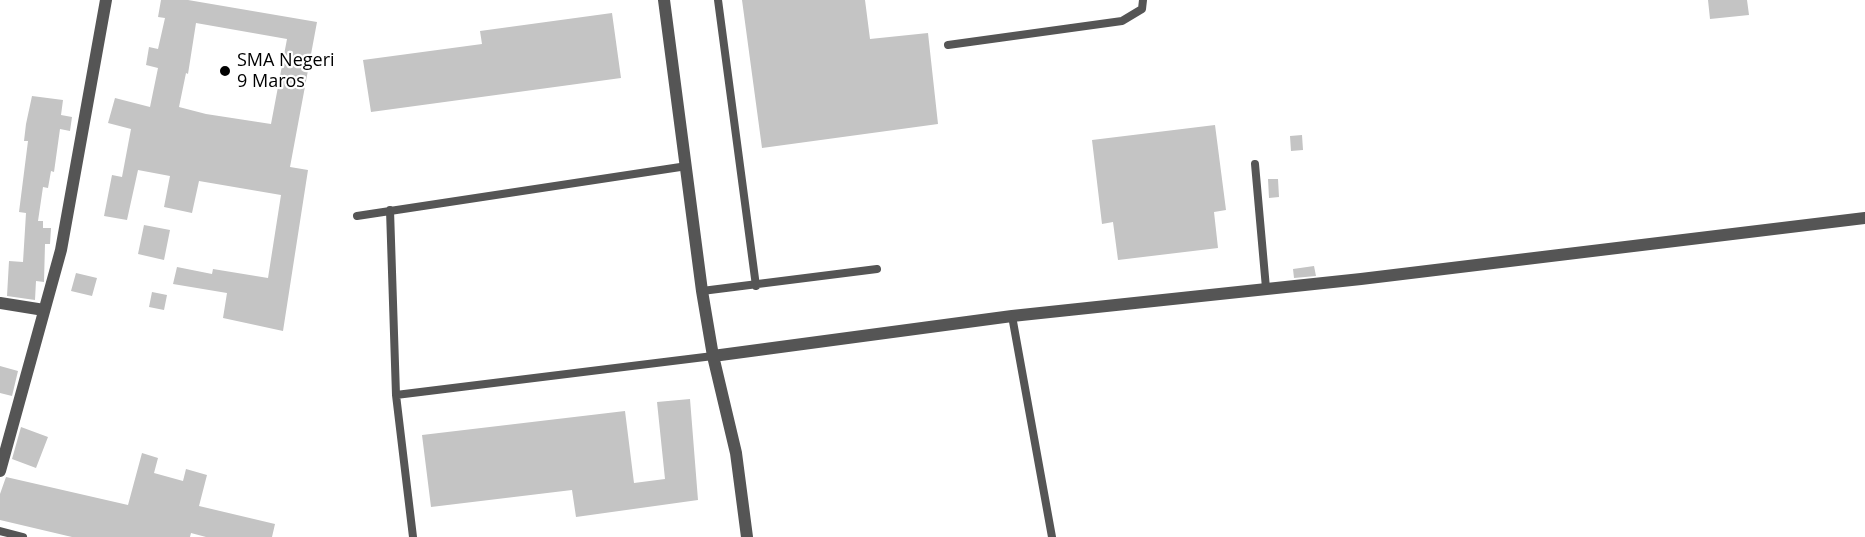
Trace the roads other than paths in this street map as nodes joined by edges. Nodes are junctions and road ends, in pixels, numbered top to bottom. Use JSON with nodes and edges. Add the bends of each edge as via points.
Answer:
{"nodes":[{"id":1,"x":106,"y":0,"type":"edge"},
{"id":2,"x":664,"y":0,"type":"edge"},
{"id":3,"x":718,"y":0,"type":"edge"},
{"id":4,"x":1143,"y":0,"type":"edge"},
{"id":5,"x":948,"y":45,"type":"dead end"},
{"id":6,"x":1255,"y":164,"type":"dead end"},
{"id":7,"x":687,"y":166,"type":"junction"},
{"id":8,"x":390,"y":210,"type":"junction"},
{"id":9,"x":357,"y":216,"type":"dead end"},
{"id":10,"x":1865,"y":218,"type":"edge"},
{"id":11,"x":877,"y":269,"type":"dead end"},
{"id":12,"x":756,"y":286,"type":"junction"},
{"id":13,"x":1266,"y":288,"type":"junction"},
{"id":14,"x":702,"y":291,"type":"junction"},
{"id":15,"x":0,"y":303,"type":"edge"},
{"id":16,"x":44,"y":310,"type":"junction"},
{"id":17,"x":1012,"y":315,"type":"junction"},
{"id":18,"x":713,"y":356,"type":"junction"},
{"id":19,"x":396,"y":395,"type":"junction"},
{"id":20,"x":0,"y":471,"type":"edge"},
{"id":21,"x":0,"y":531,"type":"edge"},
{"id":22,"x":23,"y":537,"type":"edge"},
{"id":23,"x":413,"y":537,"type":"edge"},
{"id":24,"x":747,"y":537,"type":"edge"},
{"id":25,"x":1052,"y":537,"type":"edge"}],
"edges":[{"from":1,"to":16,"type":"street","via":[[61,250]]},
{"from":2,"to":7,"type":"street"},
{"from":3,"to":12,"type":"lane"},
{"from":4,"to":5,"type":"lane","via":[[1142,9],[1122,21]]},
{"from":6,"to":13,"type":"lane"},
{"from":7,"to":8,"type":"lane"},
{"from":7,"to":14,"type":"street"},
{"from":8,"to":9,"type":"lane"},
{"from":8,"to":19,"type":"lane"},
{"from":10,"to":13,"type":"street"},
{"from":11,"to":12,"type":"lane"},
{"from":12,"to":14,"type":"lane"},
{"from":13,"to":17,"type":"street"},
{"from":14,"to":18,"type":"street"},
{"from":15,"to":16,"type":"street"},
{"from":16,"to":20,"type":"street"},
{"from":17,"to":18,"type":"street"},
{"from":17,"to":25,"type":"lane"},
{"from":18,"to":19,"type":"lane"},
{"from":18,"to":24,"type":"street","via":[[736,453]]},
{"from":19,"to":23,"type":"lane"},
{"from":21,"to":22,"type":"lane"}]}
